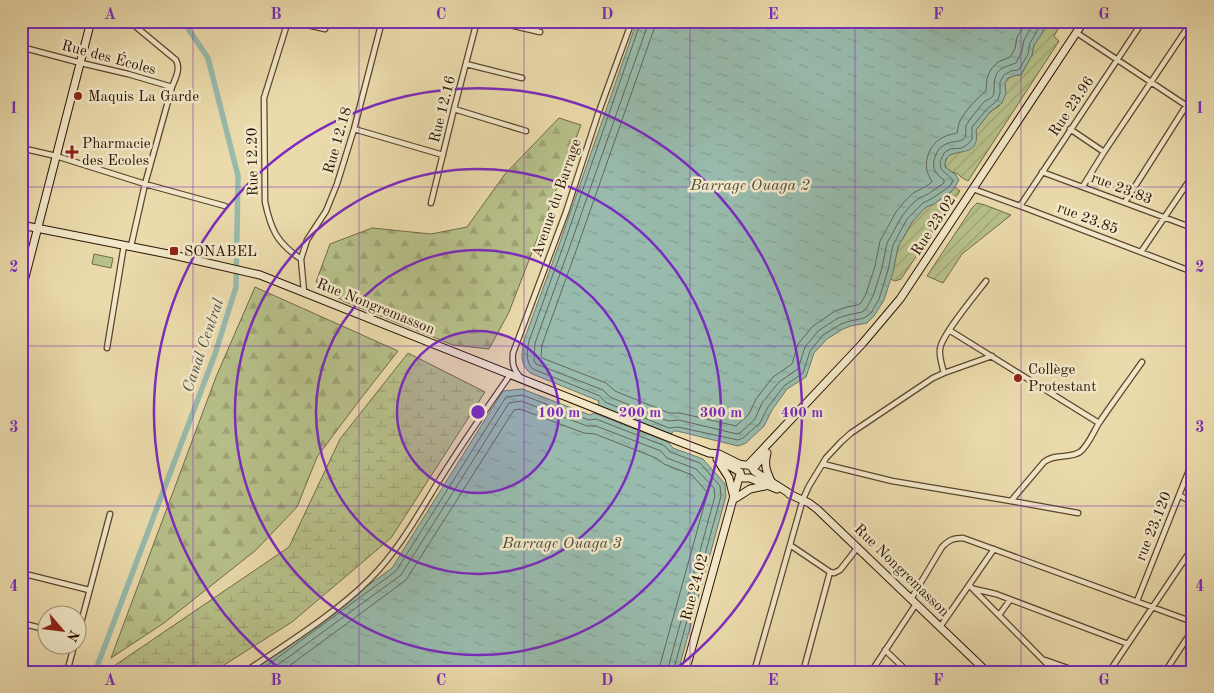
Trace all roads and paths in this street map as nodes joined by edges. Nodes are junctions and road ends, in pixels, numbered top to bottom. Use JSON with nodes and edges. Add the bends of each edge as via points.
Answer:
{"nodes":[{"id":1,"x":91,"y":21,"type":"edge"},
{"id":2,"x":129,"y":21,"type":"edge"},
{"id":3,"x":289,"y":21,"type":"edge"},
{"id":4,"x":382,"y":21,"type":"edge"},
{"id":5,"x":477,"y":21,"type":"edge"},
{"id":6,"x":492,"y":21,"type":"edge"},
{"id":7,"x":632,"y":21,"type":"edge"},
{"id":8,"x":1084,"y":21,"type":"edge"},
{"id":9,"x":1143,"y":21,"type":"edge"},
{"id":10,"x":1192,"y":21,"type":"edge"},
{"id":11,"x":325,"y":29,"type":"dead end"},
{"id":12,"x":540,"y":32,"type":"dead end"},
{"id":13,"x":1077,"y":32,"type":"junction"},
{"id":14,"x":21,"y":47,"type":"edge"},
{"id":15,"x":1118,"y":60,"type":"junction"},
{"id":16,"x":81,"y":63,"type":"junction"},
{"id":17,"x":466,"y":64,"type":"junction"},
{"id":18,"x":522,"y":78,"type":"dead end"},
{"id":19,"x":1151,"y":82,"type":"junction"},
{"id":20,"x":172,"y":87,"type":"junction"},
{"id":21,"x":1193,"y":95,"type":"edge"},
{"id":22,"x":1186,"y":105,"type":"junction"},
{"id":23,"x":454,"y":109,"type":"junction"},
{"id":24,"x":1193,"y":110,"type":"edge"},
{"id":25,"x":354,"y":129,"type":"junction"},
{"id":26,"x":1070,"y":129,"type":"junction"},
{"id":27,"x":526,"y":131,"type":"dead end"},
{"id":28,"x":21,"y":148,"type":"edge"},
{"id":29,"x":1104,"y":152,"type":"junction"},
{"id":30,"x":443,"y":155,"type":"junction"},
{"id":31,"x":56,"y":156,"type":"junction"},
{"id":32,"x":1042,"y":172,"type":"junction"},
{"id":33,"x":1193,"y":175,"type":"edge"},
{"id":34,"x":145,"y":184,"type":"junction"},
{"id":35,"x":1083,"y":186,"type":"junction"},
{"id":36,"x":973,"y":190,"type":"junction"},
{"id":37,"x":1124,"y":202,"type":"junction"},
{"id":38,"x":431,"y":203,"type":"dead end"},
{"id":39,"x":225,"y":206,"type":"dead end"},
{"id":40,"x":1020,"y":206,"type":"junction"},
{"id":41,"x":1164,"y":218,"type":"junction"},
{"id":42,"x":21,"y":225,"type":"edge"},
{"id":43,"x":38,"y":228,"type":"junction"},
{"id":44,"x":1193,"y":228,"type":"edge"},
{"id":45,"x":128,"y":246,"type":"junction"},
{"id":46,"x":1141,"y":252,"type":"junction"},
{"id":47,"x":301,"y":259,"type":"junction"},
{"id":48,"x":1193,"y":272,"type":"edge"},
{"id":49,"x":986,"y":281,"type":"dead end"},
{"id":50,"x":304,"y":292,"type":"junction"},
{"id":51,"x":21,"y":293,"type":"edge"},
{"id":52,"x":949,"y":330,"type":"junction"},
{"id":53,"x":107,"y":348,"type":"dead end"},
{"id":54,"x":992,"y":356,"type":"junction"},
{"id":55,"x":1142,"y":362,"type":"dead end"},
{"id":56,"x":944,"y":373,"type":"junction"},
{"id":57,"x":510,"y":375,"type":"junction"},
{"id":58,"x":523,"y":380,"type":"junction"},
{"id":59,"x":1100,"y":423,"type":"junction"},
{"id":60,"x":784,"y":429,"type":"junction"},
{"id":61,"x":771,"y":446,"type":"junction"},
{"id":62,"x":709,"y":453,"type":"junction"},
{"id":63,"x":717,"y":459,"type":"junction"},
{"id":64,"x":1193,"y":460,"type":"edge"},
{"id":65,"x":823,"y":464,"type":"junction"},
{"id":66,"x":746,"y":469,"type":"junction"},
{"id":67,"x":748,"y":479,"type":"junction"},
{"id":68,"x":770,"y":484,"type":"junction"},
{"id":69,"x":1179,"y":495,"type":"junction"},
{"id":70,"x":735,"y":497,"type":"junction"},
{"id":71,"x":803,"y":500,"type":"junction"},
{"id":72,"x":1011,"y":501,"type":"junction"},
{"id":73,"x":1193,"y":503,"type":"edge"},
{"id":74,"x":1078,"y":513,"type":"dead end"},
{"id":75,"x":110,"y":514,"type":"dead end"},
{"id":76,"x":790,"y":545,"type":"junction"},
{"id":77,"x":858,"y":547,"type":"junction"},
{"id":78,"x":1193,"y":547,"type":"edge"},
{"id":79,"x":994,"y":549,"type":"junction"},
{"id":80,"x":830,"y":572,"type":"junction"},
{"id":81,"x":21,"y":573,"type":"edge"},
{"id":82,"x":969,"y":584,"type":"junction"},
{"id":83,"x":974,"y":589,"type":"junction"},
{"id":84,"x":89,"y":590,"type":"junction"},
{"id":85,"x":1010,"y":600,"type":"junction"},
{"id":86,"x":1137,"y":601,"type":"junction"},
{"id":87,"x":913,"y":602,"type":"junction"},
{"id":88,"x":85,"y":606,"type":"edge"},
{"id":89,"x":1152,"y":607,"type":"junction"},
{"id":90,"x":999,"y":615,"type":"junction"},
{"id":91,"x":1193,"y":622,"type":"edge"},
{"id":92,"x":21,"y":623,"type":"edge"},
{"id":93,"x":38,"y":627,"type":"edge"},
{"id":94,"x":940,"y":627,"type":"junction"},
{"id":95,"x":1193,"y":629,"type":"edge"},
{"id":96,"x":1128,"y":644,"type":"junction"},
{"id":97,"x":885,"y":650,"type":"junction"},
{"id":98,"x":71,"y":656,"type":"edge"},
{"id":99,"x":1043,"y":660,"type":"junction"},
{"id":100,"x":67,"y":672,"type":"edge"},
{"id":101,"x":245,"y":672,"type":"edge"},
{"id":102,"x":685,"y":672,"type":"edge"},
{"id":103,"x":754,"y":672,"type":"edge"},
{"id":104,"x":803,"y":672,"type":"edge"},
{"id":105,"x":871,"y":672,"type":"edge"},
{"id":106,"x":908,"y":672,"type":"edge"},
{"id":107,"x":987,"y":672,"type":"edge"},
{"id":108,"x":1055,"y":672,"type":"edge"},
{"id":109,"x":1079,"y":672,"type":"edge"},
{"id":110,"x":1109,"y":672,"type":"edge"},
{"id":111,"x":1165,"y":672,"type":"edge"}],
"edges":[{"from":1,"to":16,"type":"street"},
{"from":2,"to":20,"type":"street","via":[[178,63]]},
{"from":3,"to":11,"type":"street"},
{"from":3,"to":47,"type":"street","name":"Rue 12.20","via":[[264,98],[265,202],[276,236]]},
{"from":4,"to":25,"type":"street","name":"Rue 12.18"},
{"from":5,"to":17,"type":"street","name":"Rue 12.16"},
{"from":6,"to":12,"type":"street"},
{"from":7,"to":58,"type":"street","name":"Avenue du Barrage","via":[[513,353],[513,367]]},
{"from":8,"to":13,"type":"street","name":"Rue 23.02"},
{"from":9,"to":15,"type":"street","name":"Rue 23.96"},
{"from":10,"to":19,"type":"street"},
{"from":13,"to":15,"type":"street"},
{"from":13,"to":36,"type":"street","name":"Rue 23.02"},
{"from":14,"to":16,"type":"street","name":"Rue des Écoles"},
{"from":15,"to":19,"type":"street"},
{"from":15,"to":26,"type":"street","name":"Rue 23.96"},
{"from":16,"to":20,"type":"street","name":"Rue des Écoles"},
{"from":16,"to":31,"type":"street"},
{"from":17,"to":18,"type":"street"},
{"from":17,"to":23,"type":"street","name":"Rue 12.16"},
{"from":19,"to":22,"type":"street"},
{"from":19,"to":29,"type":"street"},
{"from":20,"to":34,"type":"street","name":"Rue des Écoles"},
{"from":21,"to":22,"type":"street"},
{"from":22,"to":24,"type":"street"},
{"from":22,"to":37,"type":"street"},
{"from":23,"to":27,"type":"street"},
{"from":23,"to":30,"type":"street","name":"Rue 12.16"},
{"from":25,"to":30,"type":"street"},
{"from":25,"to":47,"type":"street","name":"Rue 12.18","via":[[330,202],[307,240]]},
{"from":26,"to":29,"type":"street"},
{"from":26,"to":32,"type":"street","name":"Rue 23.96"},
{"from":28,"to":31,"type":"street"},
{"from":29,"to":35,"type":"street"},
{"from":30,"to":38,"type":"street","name":"Rue 12.16"},
{"from":31,"to":34,"type":"street"},
{"from":31,"to":43,"type":"street"},
{"from":32,"to":35,"type":"street","name":"rue 23.83"},
{"from":32,"to":40,"type":"street","name":"Rue 23.96"},
{"from":33,"to":41,"type":"street"},
{"from":34,"to":39,"type":"street"},
{"from":34,"to":45,"type":"street","name":"Rue des Écoles"},
{"from":35,"to":37,"type":"street","name":"rue 23.83"},
{"from":36,"to":40,"type":"street","name":"rue 23.85"},
{"from":36,"to":60,"type":"street","name":"Rue 23.02","via":[[888,314]]},
{"from":37,"to":41,"type":"street","name":"rue 23.83"},
{"from":40,"to":46,"type":"street","name":"rue 23.85"},
{"from":41,"to":44,"type":"street","name":"rue 23.83"},
{"from":41,"to":46,"type":"street"},
{"from":42,"to":43,"type":"street","name":"Rue Nongremasson"},
{"from":43,"to":45,"type":"street","name":"Rue Nongremasson"},
{"from":43,"to":51,"type":"street"},
{"from":45,"to":50,"type":"street","name":"Rue Nongremasson","via":[[233,268]]},
{"from":45,"to":53,"type":"street","name":"Rue des Écoles"},
{"from":46,"to":48,"type":"street","name":"rue 23.85"},
{"from":47,"to":50,"type":"street"},
{"from":49,"to":52,"type":"street"},
{"from":50,"to":57,"type":"street","name":"Rue Nongremasson"},
{"from":52,"to":54,"type":"street"},
{"from":52,"to":56,"type":"street","via":[[940,348]]},
{"from":54,"to":56,"type":"street"},
{"from":54,"to":59,"type":"street"},
{"from":55,"to":59,"type":"street"},
{"from":56,"to":65,"type":"street","via":[[852,433]]},
{"from":57,"to":58,"type":"street","name":"Rue Nongremasson"},
{"from":57,"to":101,"type":"street","via":[[405,536],[371,579]]},
{"from":58,"to":62,"type":"street","name":"Rue Nongremasson"},
{"from":59,"to":72,"type":"street","via":[[1083,450],[1048,459]]},
{"from":60,"to":61,"type":"street","name":"Rue 23.02"},
{"from":60,"to":66,"type":"street","name":"Rue 23.02"},
{"from":61,"to":66,"type":"street","name":"Rue 23.02"},
{"from":61,"to":68,"type":"street","via":[[765,465]]},
{"from":62,"to":63,"type":"street","name":"Rue Nongremasson"},
{"from":62,"to":66,"type":"street","name":"Rue Nongremasson","via":[[719,454]]},
{"from":63,"to":66,"type":"street","name":"Rue Nongremasson"},
{"from":63,"to":70,"type":"street","via":[[729,478]]},
{"from":64,"to":69,"type":"street","name":"rue 23.120"},
{"from":65,"to":71,"type":"street"},
{"from":65,"to":72,"type":"street","via":[[892,481]]},
{"from":66,"to":67,"type":"street","name":"Rue Nongremasson","via":[[743,478]]},
{"from":66,"to":68,"type":"street","name":"Rue Nongremasson"},
{"from":66,"to":70,"type":"street","name":"Rue 24.02"},
{"from":67,"to":68,"type":"street","name":"Rue Nongremasson"},
{"from":67,"to":70,"type":"street","name":"Rue 24.02"},
{"from":68,"to":70,"type":"street"},
{"from":68,"to":71,"type":"street","name":"Rue Nongremasson"},
{"from":69,"to":73,"type":"street"},
{"from":69,"to":86,"type":"street","name":"rue 23.120"},
{"from":70,"to":102,"type":"street","name":"Rue 24.02"},
{"from":71,"to":76,"type":"street"},
{"from":71,"to":77,"type":"street","name":"Rue Nongremasson","via":[[817,508]]},
{"from":72,"to":74,"type":"street"},
{"from":75,"to":84,"type":"street"},
{"from":76,"to":80,"type":"street"},
{"from":76,"to":103,"type":"street"},
{"from":77,"to":80,"type":"street","via":[[840,570]]},
{"from":77,"to":87,"type":"street","name":"Rue Nongremasson"},
{"from":78,"to":89,"type":"street"},
{"from":79,"to":82,"type":"street"},
{"from":79,"to":86,"type":"street"},
{"from":79,"to":87,"type":"street","via":[[963,538],[949,540],[942,547]]},
{"from":80,"to":104,"type":"street"},
{"from":81,"to":84,"type":"street"},
{"from":82,"to":83,"type":"street"},
{"from":82,"to":94,"type":"street"},
{"from":83,"to":85,"type":"street"},
{"from":83,"to":90,"type":"street"},
{"from":84,"to":88,"type":"street"},
{"from":85,"to":90,"type":"street"},
{"from":85,"to":96,"type":"street"},
{"from":86,"to":89,"type":"street"},
{"from":87,"to":94,"type":"street","name":"Rue Nongremasson"},
{"from":87,"to":97,"type":"street"},
{"from":89,"to":91,"type":"street"},
{"from":89,"to":96,"type":"street"},
{"from":90,"to":99,"type":"street"},
{"from":92,"to":93,"type":"street"},
{"from":94,"to":107,"type":"street","name":"Rue Nongremasson"},
{"from":95,"to":111,"type":"street"},
{"from":96,"to":110,"type":"street"},
{"from":97,"to":105,"type":"street"},
{"from":97,"to":106,"type":"street"},
{"from":98,"to":100,"type":"street"},
{"from":99,"to":108,"type":"street"},
{"from":99,"to":109,"type":"street"}]}
